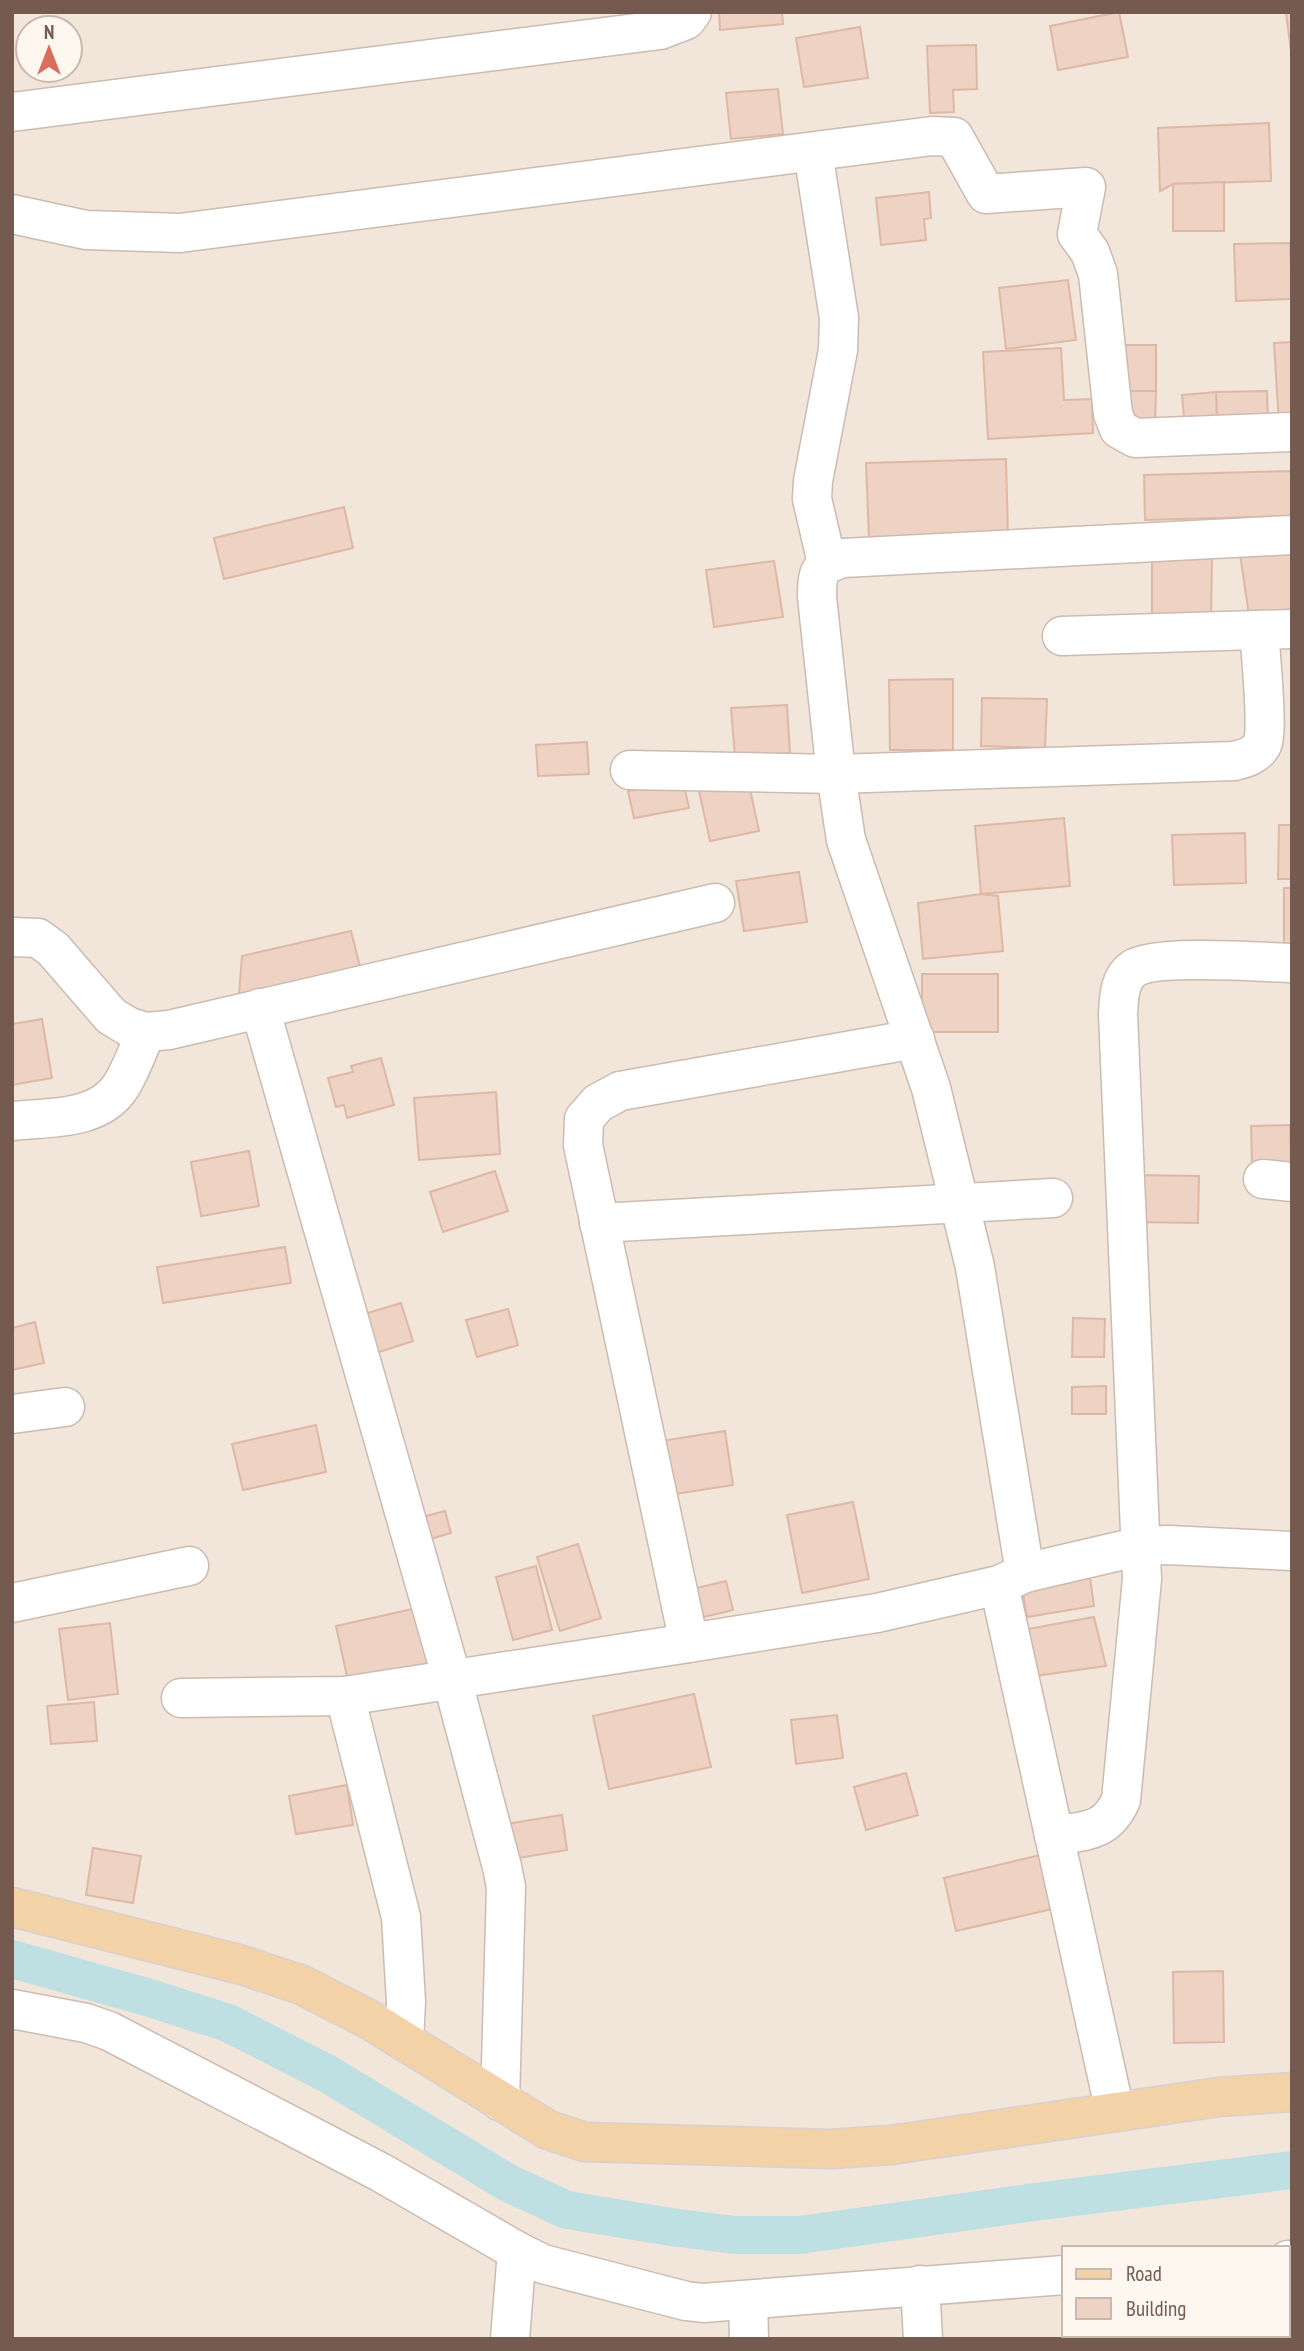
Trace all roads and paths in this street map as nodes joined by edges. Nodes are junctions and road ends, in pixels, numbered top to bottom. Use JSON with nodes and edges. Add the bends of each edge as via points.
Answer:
{"nodes":[{"id":1,"x":692,"y":12,"type":"edge"},
{"id":2,"x":12,"y":112,"type":"edge"},
{"id":3,"x":813,"y":152,"type":"junction"},
{"id":4,"x":12,"y":214,"type":"edge"},
{"id":5,"x":1292,"y":432,"type":"edge"},
{"id":6,"x":1292,"y":535,"type":"edge"},
{"id":7,"x":827,"y":563,"type":"junction"},
{"id":8,"x":1275,"y":629,"type":"edge"},
{"id":9,"x":1062,"y":636,"type":"dead end"},
{"id":10,"x":630,"y":770,"type":"dead end"},
{"id":11,"x":836,"y":774,"type":"junction"},
{"id":12,"x":715,"y":903,"type":"dead end"},
{"id":13,"x":12,"y":937,"type":"edge"},
{"id":14,"x":1292,"y":963,"type":"edge"},
{"id":15,"x":260,"y":1008,"type":"junction"},
{"id":16,"x":146,"y":1032,"type":"junction"},
{"id":17,"x":915,"y":1039,"type":"junction"},
{"id":18,"x":12,"y":1121,"type":"edge"},
{"id":19,"x":1052,"y":1198,"type":"dead end"},
{"id":20,"x":959,"y":1203,"type":"junction"},
{"id":21,"x":599,"y":1223,"type":"junction"},
{"id":22,"x":65,"y":1407,"type":"dead end"},
{"id":23,"x":12,"y":1414,"type":"edge"},
{"id":24,"x":1141,"y":1546,"type":"junction"},
{"id":25,"x":1292,"y":1551,"type":"edge"},
{"id":26,"x":189,"y":1566,"type":"dead end"},
{"id":27,"x":1012,"y":1579,"type":"junction"},
{"id":28,"x":12,"y":1603,"type":"edge"},
{"id":29,"x":689,"y":1643,"type":"junction"},
{"id":30,"x":452,"y":1679,"type":"junction"},
{"id":31,"x":345,"y":1696,"type":"junction"},
{"id":32,"x":181,"y":1698,"type":"dead end"},
{"id":33,"x":1054,"y":1836,"type":"junction"},
{"id":34,"x":12,"y":1907,"type":"edge"},
{"id":35,"x":12,"y":2009,"type":"edge"},
{"id":36,"x":404,"y":2041,"type":"junction"},
{"id":37,"x":1292,"y":2092,"type":"edge"},
{"id":38,"x":500,"y":2101,"type":"junction"},
{"id":39,"x":1115,"y":2112,"type":"junction"},
{"id":40,"x":517,"y":2251,"type":"junction"},
{"id":41,"x":1062,"y":2275,"type":"edge"},
{"id":42,"x":920,"y":2285,"type":"junction"},
{"id":43,"x":748,"y":2300,"type":"junction"},
{"id":44,"x":510,"y":2339,"type":"edge"},
{"id":45,"x":749,"y":2339,"type":"edge"},
{"id":46,"x":923,"y":2339,"type":"edge"}],
"edges":[{"from":1,"to":2,"type":"street","via":[[686,20],[660,30]]},
{"from":3,"to":4,"type":"street","via":[[180,233],[86,230]]},
{"from":3,"to":5,"type":"street","via":[[954,137],[986,194],[1086,187],[1077,234],[1098,274],[1113,414],[1119,429],[1135,438]]},
{"from":3,"to":7,"type":"street","via":[[839,318],[838,350],[812,499]]},
{"from":6,"to":7,"type":"street","via":[[843,558]]},
{"from":7,"to":11,"type":"street","via":[[817,577],[817,597]]},
{"from":8,"to":9,"type":"street"},
{"from":8,"to":11,"type":"street","via":[[1264,743],[1251,757]]},
{"from":10,"to":11,"type":"street"},
{"from":11,"to":17,"type":"street","via":[[850,853]]},
{"from":12,"to":15,"type":"street"},
{"from":13,"to":16,"type":"street","via":[[37,938],[54,949],[111,1016]]},
{"from":14,"to":24,"type":"street","via":[[1157,961],[1133,969],[1119,989]]},
{"from":15,"to":16,"type":"street"},
{"from":15,"to":30,"type":"street"},
{"from":16,"to":18,"type":"street","via":[[121,1086],[106,1104],[88,1112]]},
{"from":17,"to":20,"type":"street"},
{"from":17,"to":21,"type":"street","via":[[620,1091],[598,1103],[584,1119],[583,1145]]},
{"from":19,"to":20,"type":"street"},
{"from":20,"to":21,"type":"street"},
{"from":20,"to":27,"type":"street","via":[[983,1311]]},
{"from":21,"to":29,"type":"street"},
{"from":22,"to":23,"type":"street"},
{"from":24,"to":25,"type":"street"},
{"from":24,"to":27,"type":"street"},
{"from":24,"to":33,"type":"street","via":[[1142,1579],[1121,1800],[1114,1815],[1099,1827]]},
{"from":26,"to":28,"type":"street"},
{"from":27,"to":29,"type":"street","via":[[877,1613]]},
{"from":27,"to":33,"type":"street"},
{"from":29,"to":30,"type":"street"},
{"from":30,"to":31,"type":"street"},
{"from":30,"to":38,"type":"street","via":[[506,1887]]},
{"from":31,"to":32,"type":"street"},
{"from":31,"to":36,"type":"street","via":[[401,1917]]},
{"from":33,"to":39,"type":"street"},
{"from":34,"to":36,"type":"main road","via":[[242,1965],[302,1985]]},
{"from":35,"to":40,"type":"street","via":[[109,2031],[380,2172]]},
{"from":36,"to":38,"type":"main road"},
{"from":37,"to":39,"type":"main road"},
{"from":38,"to":39,"type":"main road","via":[[548,2130],[585,2142],[830,2149],[891,2145]]},
{"from":40,"to":43,"type":"street","via":[[564,2271],[686,2301]]},
{"from":40,"to":44,"type":"street"},
{"from":41,"to":42,"type":"street"},
{"from":42,"to":43,"type":"street"},
{"from":42,"to":46,"type":"street"},
{"from":43,"to":45,"type":"street"}]}
